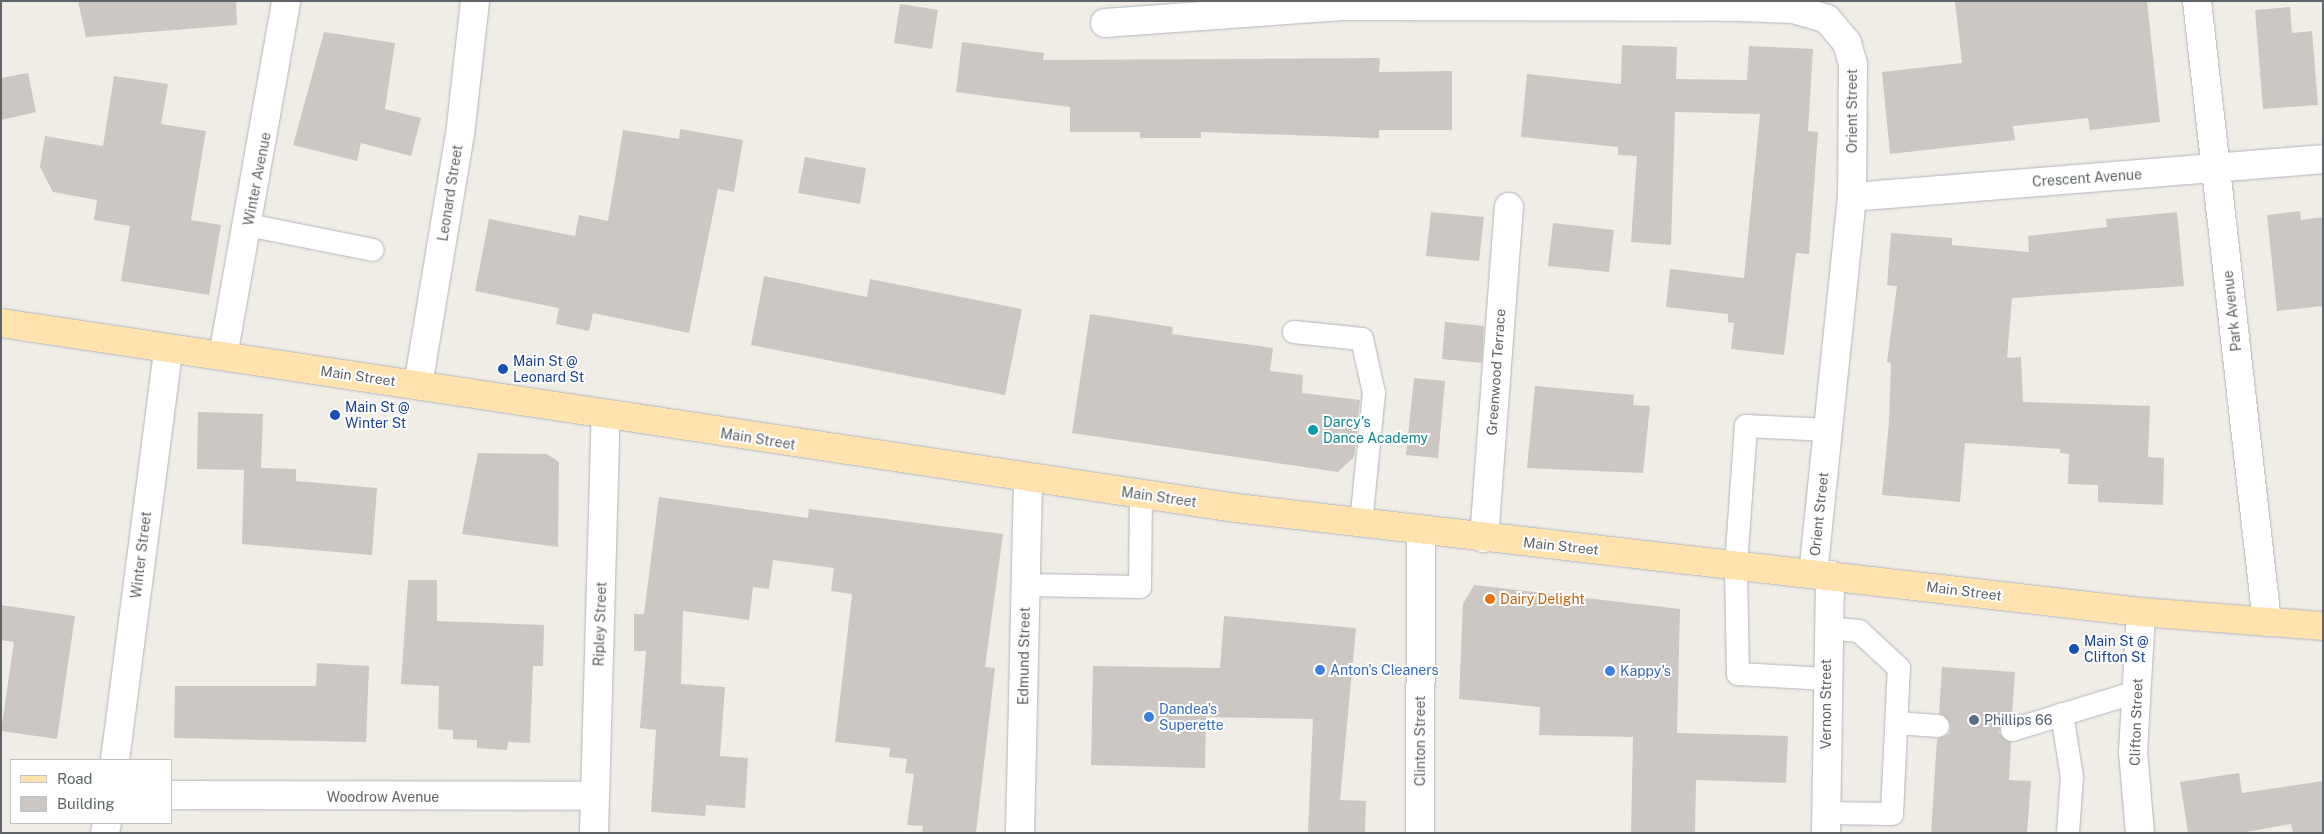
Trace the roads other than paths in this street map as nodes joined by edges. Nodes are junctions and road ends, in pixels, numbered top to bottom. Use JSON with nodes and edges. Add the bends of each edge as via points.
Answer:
{"nodes":[{"id":1,"x":286,"y":1,"type":"edge"},
{"id":2,"x":475,"y":1,"type":"edge"},
{"id":3,"x":2197,"y":1,"type":"edge"},
{"id":4,"x":1106,"y":23,"type":"dead end"},
{"id":5,"x":2323,"y":158,"type":"edge"},
{"id":6,"x":2216,"y":168,"type":"junction"},
{"id":7,"x":1852,"y":197,"type":"junction"},
{"id":8,"x":1509,"y":207,"type":"dead end"},
{"id":9,"x":248,"y":225,"type":"junction"},
{"id":10,"x":373,"y":250,"type":"dead end"},
{"id":11,"x":1,"y":323,"type":"edge"},
{"id":12,"x":1294,"y":332,"type":"dead end"},
{"id":13,"x":168,"y":350,"type":"junction"},
{"id":14,"x":223,"y":356,"type":"junction"},
{"id":15,"x":418,"y":385,"type":"junction"},
{"id":16,"x":606,"y":414,"type":"junction"},
{"id":17,"x":1828,"y":430,"type":"junction"},
{"id":18,"x":1028,"y":480,"type":"junction"},
{"id":19,"x":1141,"y":495,"type":"junction"},
{"id":20,"x":1362,"y":523,"type":"junction"},
{"id":21,"x":1421,"y":530,"type":"junction"},
{"id":22,"x":1484,"y":538,"type":"junction"},
{"id":23,"x":1736,"y":565,"type":"junction"},
{"id":24,"x":1821,"y":574,"type":"junction"},
{"id":25,"x":1026,"y":585,"type":"junction"},
{"id":26,"x":2141,"y":612,"type":"junction"},
{"id":27,"x":2267,"y":622,"type":"junction"},
{"id":28,"x":2323,"y":626,"type":"edge"},
{"id":29,"x":1827,"y":628,"type":"junction"},
{"id":30,"x":1826,"y":679,"type":"junction"},
{"id":31,"x":2136,"y":692,"type":"junction"},
{"id":32,"x":2062,"y":714,"type":"junction"},
{"id":33,"x":1897,"y":723,"type":"junction"},
{"id":34,"x":1938,"y":726,"type":"dead end"},
{"id":35,"x":2012,"y":730,"type":"dead end"},
{"id":36,"x":115,"y":759,"type":"edge"},
{"id":37,"x":172,"y":795,"type":"edge"},
{"id":38,"x":594,"y":796,"type":"junction"},
{"id":39,"x":1826,"y":823,"type":"edge"},
{"id":40,"x":594,"y":833,"type":"edge"},
{"id":41,"x":1020,"y":833,"type":"edge"},
{"id":42,"x":1420,"y":833,"type":"edge"},
{"id":43,"x":2068,"y":833,"type":"edge"},
{"id":44,"x":2140,"y":833,"type":"edge"}],
"edges":[{"from":1,"to":9,"type":"street","name":"Winter Avenue"},
{"from":2,"to":15,"type":"street","name":"Leonard Street","via":[[460,136]]},
{"from":3,"to":6,"type":"street","name":"Park Avenue"},
{"from":4,"to":7,"type":"street","name":"Orient Street","via":[[1341,6],[1743,7],[1812,13],[1835,27],[1852,57]]},
{"from":5,"to":6,"type":"street","name":"Crescent Avenue"},
{"from":6,"to":7,"type":"street","name":"Crescent Avenue"},
{"from":6,"to":27,"type":"street","name":"Park Avenue"},
{"from":7,"to":17,"type":"street","name":"Orient Street"},
{"from":8,"to":22,"type":"street","name":"Greenwood Terrace"},
{"from":9,"to":10,"type":"lane"},
{"from":9,"to":14,"type":"street","name":"Winter Avenue"},
{"from":11,"to":13,"type":"main road","name":"Main Street"},
{"from":12,"to":20,"type":"lane","via":[[1362,339],[1374,393]]},
{"from":13,"to":14,"type":"main road","name":"Main Street"},
{"from":13,"to":36,"type":"street","name":"Winter Street"},
{"from":14,"to":15,"type":"main road","name":"Main Street"},
{"from":15,"to":16,"type":"main road","name":"Main Street"},
{"from":16,"to":18,"type":"main road","name":"Main Street"},
{"from":16,"to":38,"type":"street","name":"Ripley Street"},
{"from":17,"to":23,"type":"lane","via":[[1746,426]]},
{"from":17,"to":24,"type":"street","name":"Orient Street"},
{"from":18,"to":19,"type":"main road","name":"Main Street"},
{"from":18,"to":25,"type":"street","name":"Edmund Street"},
{"from":19,"to":20,"type":"main road","name":"Main Street"},
{"from":19,"to":25,"type":"lane","via":[[1140,587]]},
{"from":20,"to":21,"type":"main road","name":"Main Street"},
{"from":21,"to":22,"type":"main road","name":"Main Street"},
{"from":21,"to":42,"type":"street","name":"Clinton Street"},
{"from":22,"to":23,"type":"main road","name":"Main Street"},
{"from":23,"to":24,"type":"main road","name":"Main Street"},
{"from":23,"to":30,"type":"lane","via":[[1738,674]]},
{"from":24,"to":26,"type":"main road","name":"Main Street"},
{"from":24,"to":29,"type":"street","name":"Vernon Street"},
{"from":25,"to":41,"type":"street","name":"Edmund Street"},
{"from":26,"to":27,"type":"main road","name":"Main Street"},
{"from":26,"to":31,"type":"street","name":"Clifton Street"},
{"from":27,"to":28,"type":"main road","name":"Main Street"},
{"from":29,"to":30,"type":"street","name":"Vernon Street"},
{"from":29,"to":33,"type":"lane","via":[[1859,631],[1899,668]]},
{"from":30,"to":39,"type":"street","name":"Vernon Street"},
{"from":31,"to":32,"type":"lane"},
{"from":31,"to":44,"type":"street","name":"Clifton Street","via":[[2133,752]]},
{"from":32,"to":35,"type":"lane"},
{"from":32,"to":43,"type":"lane","via":[[2072,777]]},
{"from":33,"to":34,"type":"lane"},
{"from":33,"to":39,"type":"lane","via":[[1892,814]]},
{"from":37,"to":38,"type":"street","name":"Woodrow Avenue"},
{"from":38,"to":40,"type":"street","name":"Ripley Street"}]}
